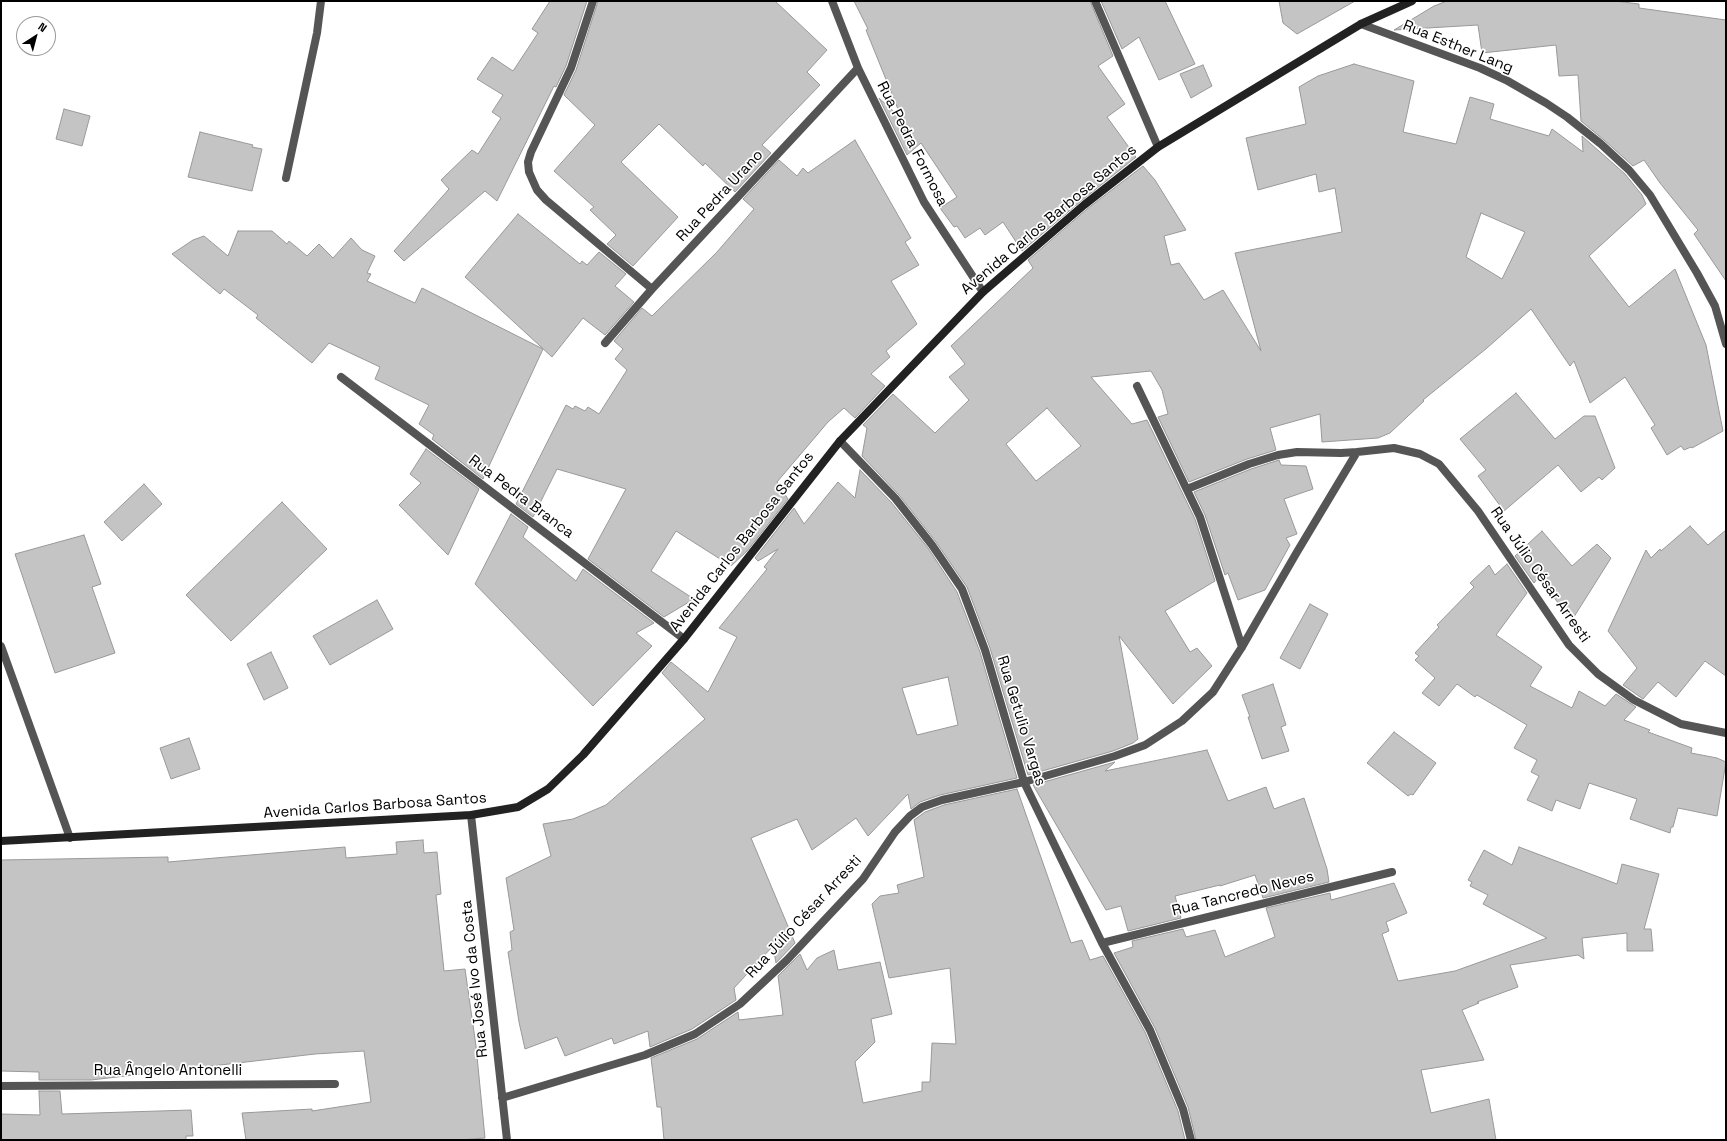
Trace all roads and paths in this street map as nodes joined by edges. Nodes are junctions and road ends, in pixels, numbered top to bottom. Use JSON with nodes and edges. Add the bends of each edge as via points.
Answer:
{"nodes":[{"id":1,"x":321,"y":1,"type":"edge"},
{"id":2,"x":593,"y":1,"type":"edge"},
{"id":3,"x":832,"y":1,"type":"edge"},
{"id":4,"x":1095,"y":1,"type":"edge"},
{"id":5,"x":1412,"y":1,"type":"edge"},
{"id":6,"x":1361,"y":24,"type":"junction"},
{"id":7,"x":858,"y":68,"type":"junction"},
{"id":8,"x":1158,"y":147,"type":"junction"},
{"id":9,"x":286,"y":178,"type":"dead end"},
{"id":10,"x":652,"y":289,"type":"junction"},
{"id":11,"x":983,"y":292,"type":"junction"},
{"id":12,"x":605,"y":343,"type":"dead end"},
{"id":13,"x":1726,"y":344,"type":"edge"},
{"id":14,"x":341,"y":377,"type":"dead end"},
{"id":15,"x":1137,"y":386,"type":"dead end"},
{"id":16,"x":840,"y":441,"type":"junction"},
{"id":17,"x":1357,"y":452,"type":"junction"},
{"id":18,"x":1187,"y":489,"type":"junction"},
{"id":19,"x":684,"y":639,"type":"junction"},
{"id":20,"x":1,"y":646,"type":"edge"},
{"id":21,"x":1242,"y":647,"type":"junction"},
{"id":22,"x":1726,"y":733,"type":"edge"},
{"id":23,"x":1024,"y":782,"type":"junction"},
{"id":24,"x":471,"y":816,"type":"junction"},
{"id":25,"x":70,"y":838,"type":"junction"},
{"id":26,"x":1,"y":841,"type":"edge"},
{"id":27,"x":1392,"y":872,"type":"dead end"},
{"id":28,"x":1102,"y":943,"type":"junction"},
{"id":29,"x":335,"y":1084,"type":"dead end"},
{"id":30,"x":1,"y":1086,"type":"edge"},
{"id":31,"x":502,"y":1098,"type":"junction"},
{"id":32,"x":507,"y":1140,"type":"edge"},
{"id":33,"x":1192,"y":1140,"type":"edge"}],
"edges":[{"from":1,"to":9,"type":"street","via":[[317,34]]},
{"from":2,"to":10,"type":"street","via":[[571,68],[531,152],[529,172],[537,190],[546,200]]},
{"from":3,"to":7,"type":"street","name":"Rua Pedra Formosa"},
{"from":4,"to":8,"type":"street"},
{"from":5,"to":6,"type":"main road","name":"Avenida Carlos Barbosa Santos"},
{"from":6,"to":8,"type":"main road","name":"Avenida Carlos Barbosa Santos"},
{"from":6,"to":13,"type":"street","name":"Rua Esther Lang","via":[[1506,80],[1567,117],[1601,144],[1629,170],[1650,195],[1715,306]]},
{"from":7,"to":10,"type":"street","name":"Rua Pedra Urano"},
{"from":7,"to":11,"type":"street","name":"Rua Pedra Formosa","via":[[924,202]]},
{"from":8,"to":11,"type":"main road","name":"Avenida Carlos Barbosa Santos","via":[[1084,205]]},
{"from":10,"to":12,"type":"street","name":"Rua Pedra Urano"},
{"from":11,"to":16,"type":"main road","name":"Avenida Carlos Barbosa Santos"},
{"from":14,"to":19,"type":"street","name":"Rua Pedra Branca"},
{"from":15,"to":18,"type":"street"},
{"from":16,"to":19,"type":"main road","name":"Avenida Carlos Barbosa Santos"},
{"from":16,"to":23,"type":"street","name":"Rua Getulio Vargas","via":[[895,498],[962,589],[985,650]]},
{"from":17,"to":18,"type":"street","name":"Rua Júlio César Arresti","via":[[1297,452],[1278,455]]},
{"from":17,"to":21,"type":"street","name":"Rua Júlio César Arresti"},
{"from":17,"to":22,"type":"street","name":"Rua Júlio César Arresti","via":[[1394,448],[1420,454],[1439,464],[1478,511],[1569,645],[1598,674],[1634,700],[1681,724]]},
{"from":18,"to":21,"type":"street","via":[[1207,536]]},
{"from":19,"to":24,"type":"main road","name":"Avenida Carlos Barbosa Santos","via":[[582,755],[548,789],[518,807]]},
{"from":20,"to":25,"type":"street"},
{"from":21,"to":23,"type":"street","name":"Rua Júlio César Arresti","via":[[1213,692],[1182,721],[1145,745]]},
{"from":23,"to":28,"type":"street","name":"Rua Getulio Vargas"},
{"from":23,"to":31,"type":"street","name":"Rua Júlio César Arresti","via":[[942,800],[910,816],[895,832],[863,879],[787,960],[740,1004],[695,1034],[645,1055]]},
{"from":24,"to":25,"type":"main road","name":"Avenida Carlos Barbosa Santos"},
{"from":24,"to":31,"type":"street","name":"Rua José Ivo da Costa"},
{"from":25,"to":26,"type":"main road","name":"Avenida Carlos Barbosa Santos"},
{"from":27,"to":28,"type":"street","name":"Rua Tancredo Neves"},
{"from":28,"to":33,"type":"street","name":"Rua Getulio Vargas","via":[[1150,1030],[1183,1109]]},
{"from":29,"to":30,"type":"street","name":"Rua Ângelo Antonelli"},
{"from":31,"to":32,"type":"street","name":"Rua José Ivo da Costa"}]}
